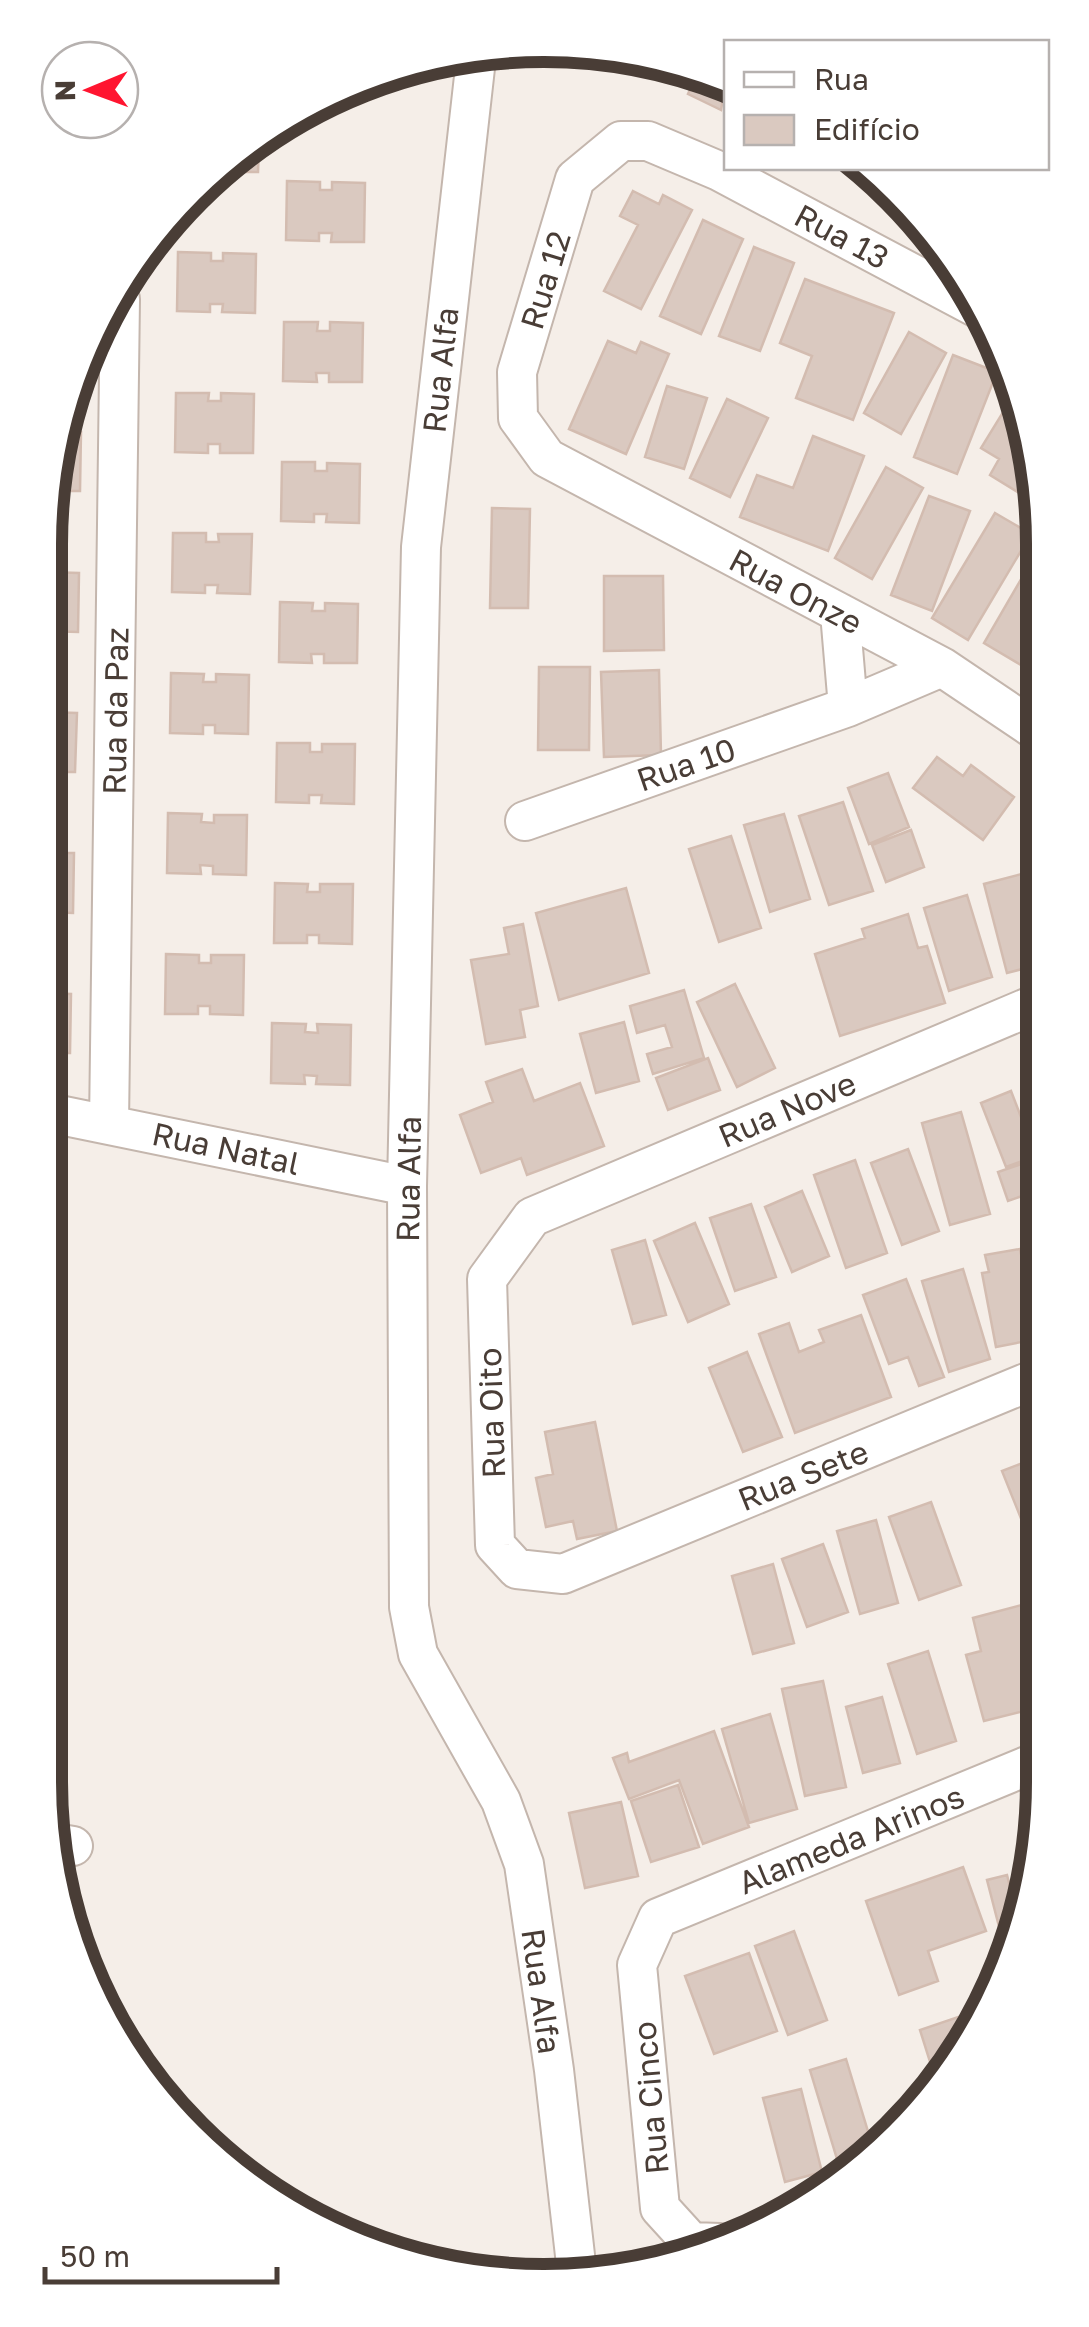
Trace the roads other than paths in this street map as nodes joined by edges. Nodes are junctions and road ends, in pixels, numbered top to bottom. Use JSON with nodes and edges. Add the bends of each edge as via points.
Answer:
{"nodes":[{"id":1,"x":475,"y":68,"type":"edge"},
{"id":2,"x":648,"y":141,"type":"joint"},
{"id":3,"x":958,"y":298,"type":"edge"},
{"id":4,"x":120,"y":316,"type":"edge"},
{"id":5,"x":547,"y":458,"type":"joint"},
{"id":6,"x":840,"y":613,"type":"junction"},
{"id":7,"x":942,"y":667,"type":"junction"},
{"id":8,"x":848,"y":707,"type":"junction"},
{"id":9,"x":1026,"y":724,"type":"edge"},
{"id":10,"x":525,"y":821,"type":"dead end"},
{"id":11,"x":1026,"y":1009,"type":"edge"},
{"id":12,"x":62,"y":1115,"type":"edge"},
{"id":13,"x":110,"y":1124,"type":"junction"},
{"id":14,"x":407,"y":1186,"type":"junction"},
{"id":15,"x":532,"y":1217,"type":"joint"},
{"id":16,"x":1026,"y":1383,"type":"edge"},
{"id":17,"x":563,"y":1574,"type":"joint"},
{"id":18,"x":1026,"y":1767,"type":"edge"},
{"id":19,"x":658,"y":1918,"type":"joint"},
{"id":20,"x":691,"y":2242,"type":"edge"},
{"id":21,"x":576,"y":2263,"type":"edge"}],
"edges":[{"from":1,"to":14,"type":"street","name":"Rua Alfa","via":[[421,546]]},
{"from":2,"to":3,"type":"street","name":"Rua 13","via":[[720,171]]},
{"from":2,"to":5,"type":"street","name":"Rua 12","via":[[621,142],[576,179],[517,372],[518,418]]},
{"from":4,"to":13,"type":"street","name":"Rua da Paz"},
{"from":5,"to":6,"type":"street","name":"Rua Onze"},
{"from":6,"to":7,"type":"street","name":"Rua Onze"},
{"from":6,"to":8,"type":"street"},
{"from":7,"to":8,"type":"street","name":"Rua 10"},
{"from":7,"to":9,"type":"street","name":"Rua Onze"},
{"from":8,"to":10,"type":"street","name":"Rua 10"},
{"from":11,"to":15,"type":"street","name":"Rua Nove"},
{"from":12,"to":13,"type":"street","name":"Rua Natal"},
{"from":13,"to":14,"type":"street","name":"Rua Natal"},
{"from":14,"to":21,"type":"street","name":"Rua Alfa","via":[[409,1607],[418,1654],[502,1802],[524,1864]]},
{"from":15,"to":17,"type":"street","name":"Rua Oito","via":[[487,1280],[495,1545],[517,1569]]},
{"from":16,"to":17,"type":"street","name":"Rua Sete"},
{"from":18,"to":19,"type":"street","name":"Alameda Arinos"},
{"from":19,"to":20,"type":"street","name":"Rua Cinco","via":[[637,1965],[660,2208]]}]}
